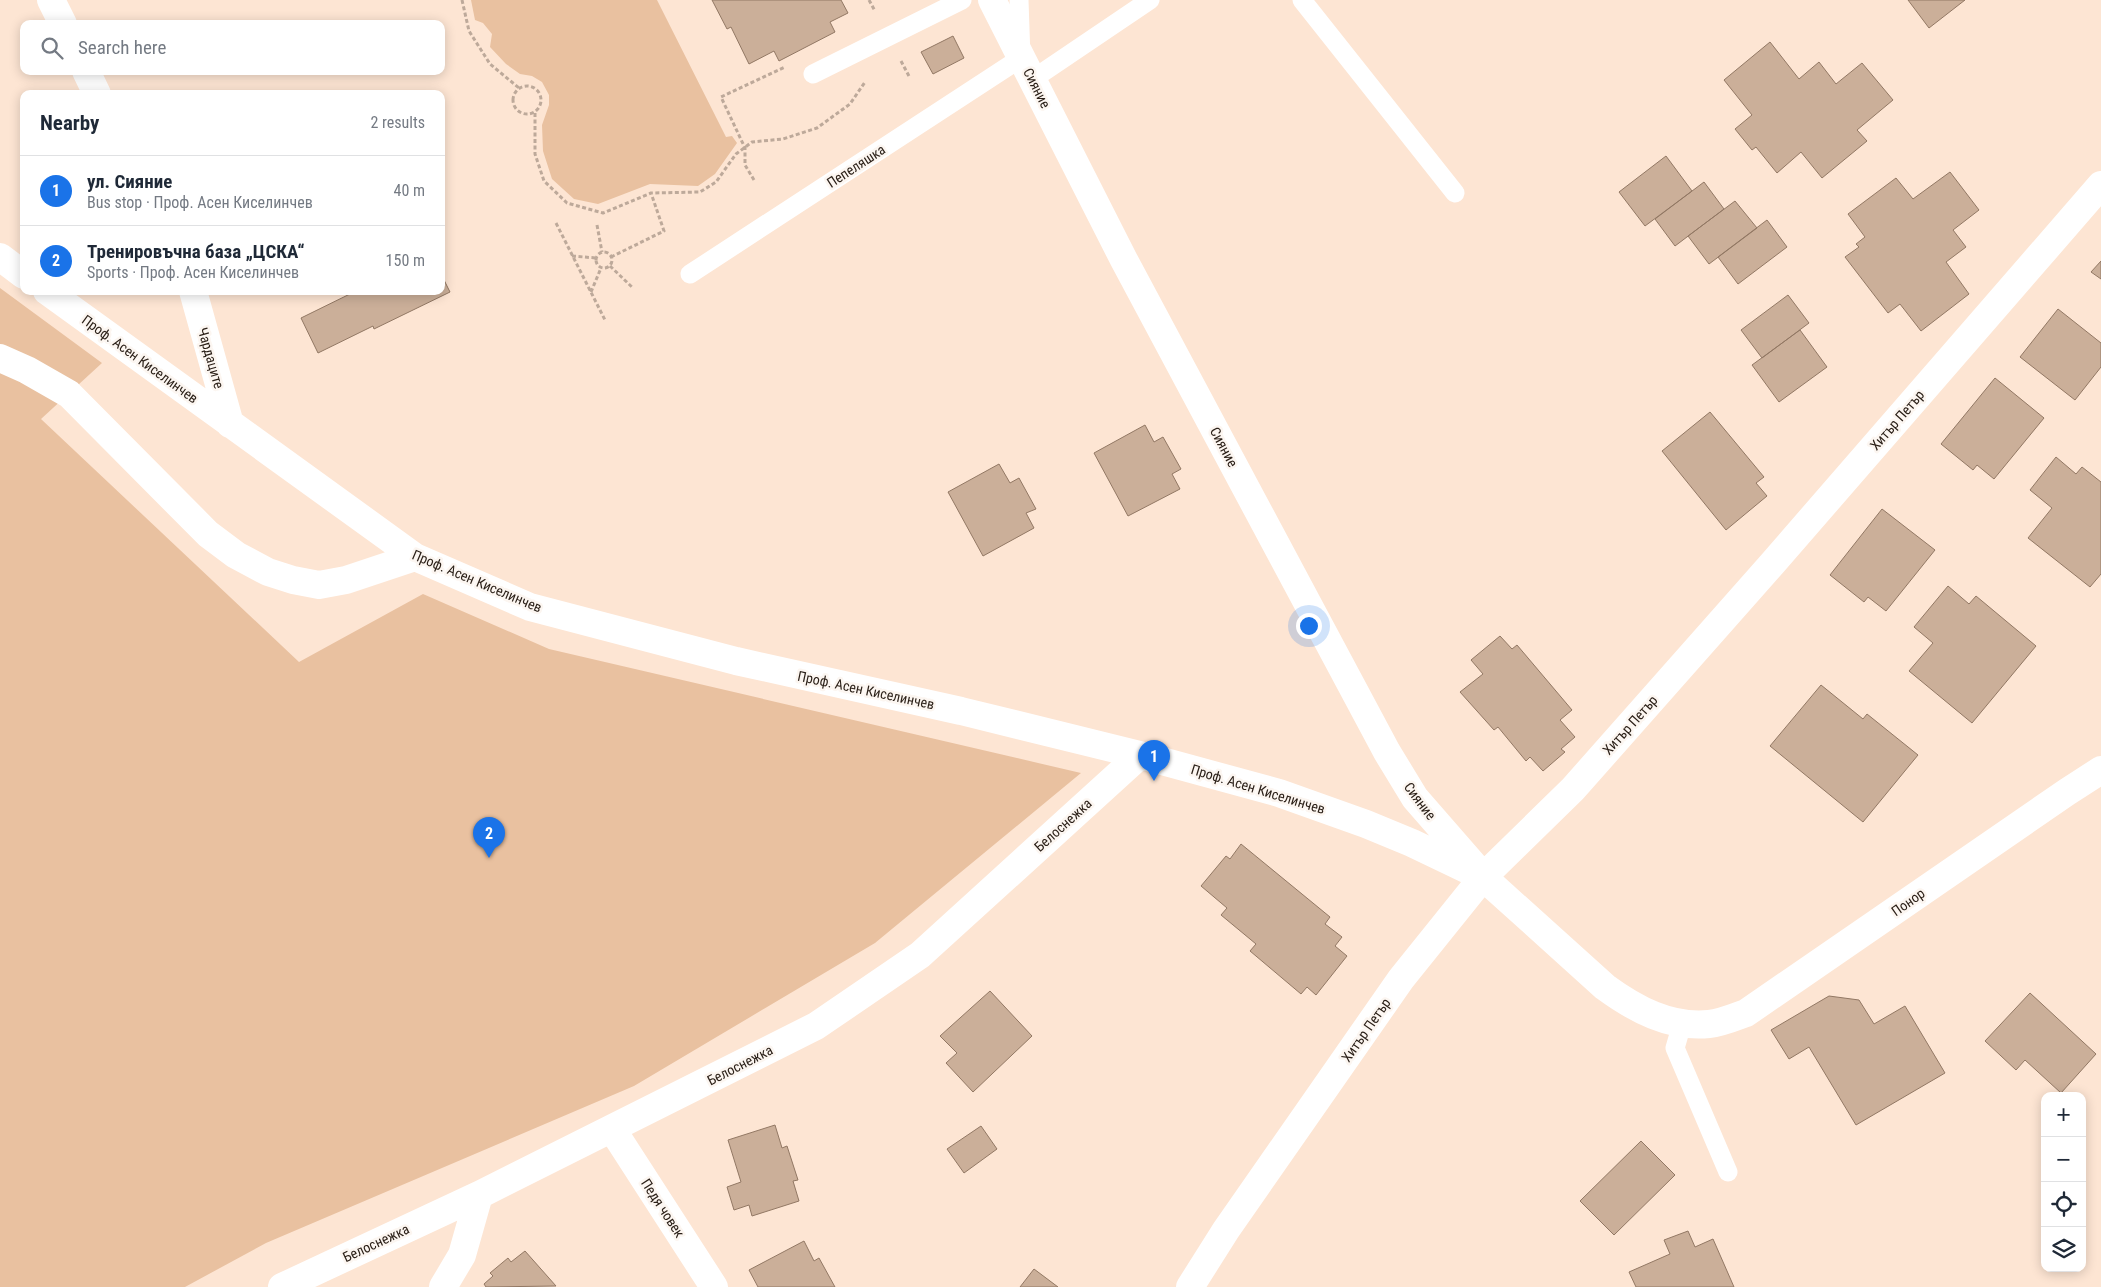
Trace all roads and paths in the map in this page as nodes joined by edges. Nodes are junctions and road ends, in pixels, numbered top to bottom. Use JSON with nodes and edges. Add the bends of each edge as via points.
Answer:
{"nodes":[{"id":1,"x":51,"y":0,"type":"edge"},
{"id":2,"x":462,"y":0,"type":"edge"},
{"id":3,"x":962,"y":0,"type":"edge"},
{"id":4,"x":992,"y":0,"type":"edge"},
{"id":5,"x":1019,"y":0,"type":"edge"},
{"id":6,"x":1150,"y":0,"type":"edge"},
{"id":7,"x":1302,"y":0,"type":"edge"},
{"id":8,"x":61,"y":20,"type":"edge"},
{"id":9,"x":1027,"y":68,"type":"junction"},
{"id":10,"x":813,"y":74,"type":"dead end"},
{"id":11,"x":88,"y":75,"type":"edge"},
{"id":12,"x":869,"y":76,"type":"dead end"},
{"id":13,"x":519,"y":88,"type":"junction"},
{"id":14,"x":96,"y":90,"type":"edge"},
{"id":15,"x":535,"y":113,"type":"junction"},
{"id":16,"x":2101,"y":185,"type":"edge"},
{"id":17,"x":1455,"y":192,"type":"dead end"},
{"id":18,"x":651,"y":193,"type":"junction"},
{"id":19,"x":556,"y":223,"type":"dead end"},
{"id":20,"x":597,"y":225,"type":"dead end"},
{"id":21,"x":602,"y":252,"type":"junction"},
{"id":22,"x":572,"y":256,"type":"junction"},
{"id":23,"x":611,"y":257,"type":"junction"},
{"id":24,"x":0,"y":258,"type":"edge"},
{"id":25,"x":596,"y":258,"type":"junction"},
{"id":26,"x":610,"y":266,"type":"junction"},
{"id":27,"x":601,"y":268,"type":"junction"},
{"id":28,"x":20,"y":272,"type":"edge"},
{"id":29,"x":690,"y":274,"type":"dead end"},
{"id":30,"x":633,"y":288,"type":"dead end"},
{"id":31,"x":591,"y":292,"type":"junction"},
{"id":32,"x":53,"y":295,"type":"edge"},
{"id":33,"x":194,"y":295,"type":"edge"},
{"id":34,"x":605,"y":320,"type":"dead end"},
{"id":35,"x":0,"y":358,"type":"edge"},
{"id":36,"x":230,"y":424,"type":"junction"},
{"id":37,"x":414,"y":557,"type":"junction"},
{"id":38,"x":1140,"y":755,"type":"junction"},
{"id":39,"x":2101,"y":770,"type":"edge"},
{"id":40,"x":1483,"y":877,"type":"junction"},
{"id":41,"x":1682,"y":1024,"type":"junction"},
{"id":42,"x":1710,"y":1024,"type":"joint"},
{"id":43,"x":612,"y":1129,"type":"junction"},
{"id":44,"x":1728,"y":1172,"type":"dead end"},
{"id":45,"x":479,"y":1195,"type":"junction"},
{"id":46,"x":282,"y":1287,"type":"edge"},
{"id":47,"x":443,"y":1287,"type":"edge"},
{"id":48,"x":714,"y":1287,"type":"edge"},
{"id":49,"x":1190,"y":1287,"type":"edge"}],
"edges":[{"from":1,"to":8,"type":"street"},
{"from":2,"to":13,"type":"path","via":[[469,31],[490,64]]},
{"from":3,"to":10,"type":"lane"},
{"from":4,"to":9,"type":"street","name":"Сияние"},
{"from":5,"to":9,"type":"lane"},
{"from":6,"to":9,"type":"lane","name":"Пепеляшка"},
{"from":7,"to":17,"type":"lane"},
{"from":9,"to":29,"type":"lane","name":"Пепеляшка"},
{"from":9,"to":40,"type":"street","name":"Сияние","via":[[1129,269],[1387,752],[1415,798]]},
{"from":11,"to":14,"type":"street"},
{"from":12,"to":18,"type":"path","via":[[850,104],[817,128],[783,139],[752,142],[736,154],[716,182],[700,192]]},
{"from":13,"to":15,"type":"path","via":[[532,87],[539,93],[542,102]]},
{"from":13,"to":15,"type":"path","via":[[513,96],[513,106],[525,115]]},
{"from":15,"to":18,"type":"path","via":[[536,154],[544,181],[567,203],[603,213]]},
{"from":16,"to":40,"type":"street","name":"Хитър Петър","via":[[1579,782]]},
{"from":18,"to":23,"type":"path","via":[[664,231]]},
{"from":19,"to":22,"type":"path"},
{"from":20,"to":21,"type":"path"},
{"from":21,"to":23,"type":"path","via":[[608,252]]},
{"from":21,"to":25,"type":"path"},
{"from":22,"to":25,"type":"path"},
{"from":22,"to":31,"type":"path"},
{"from":23,"to":26,"type":"path"},
{"from":24,"to":28,"type":"street"},
{"from":25,"to":27,"type":"path"},
{"from":26,"to":27,"type":"path"},
{"from":26,"to":30,"type":"path"},
{"from":27,"to":31,"type":"path"},
{"from":31,"to":34,"type":"path"},
{"from":32,"to":36,"type":"street","name":"Проф. Асен Киселинчев"},
{"from":33,"to":36,"type":"street","name":"Чардаците"},
{"from":35,"to":37,"type":"street","via":[[69,394],[208,534],[236,555],[268,572],[319,585],[346,580]]},
{"from":36,"to":37,"type":"street","name":"Проф. Асен Киселинчев"},
{"from":37,"to":38,"type":"street","name":"Проф. Асен Киселинчев","via":[[530,608],[736,661]]},
{"from":38,"to":40,"type":"street","name":"Проф. Асен Киселинчев","via":[[1279,793],[1366,824]]},
{"from":38,"to":43,"type":"street","name":"Белоснежка","via":[[920,954],[816,1026]]},
{"from":39,"to":42,"type":"street","name":"Понор","via":[[1746,1013]]},
{"from":40,"to":41,"type":"street","name":"Проф. Асен Киселинчев","via":[[1625,1002],[1659,1018]]},
{"from":40,"to":49,"type":"street","name":"Хитър Петър","via":[[1402,979],[1226,1230]]},
{"from":41,"to":42,"type":"street","name":"Проф. Асен Киселинчев"},
{"from":41,"to":44,"type":"lane","via":[[1675,1048]]},
{"from":43,"to":45,"type":"street","name":"Белоснежка"},
{"from":43,"to":48,"type":"street","name":"Педя човек"},
{"from":45,"to":46,"type":"street","name":"Белоснежка"},
{"from":45,"to":47,"type":"street","via":[[462,1255]]}]}
